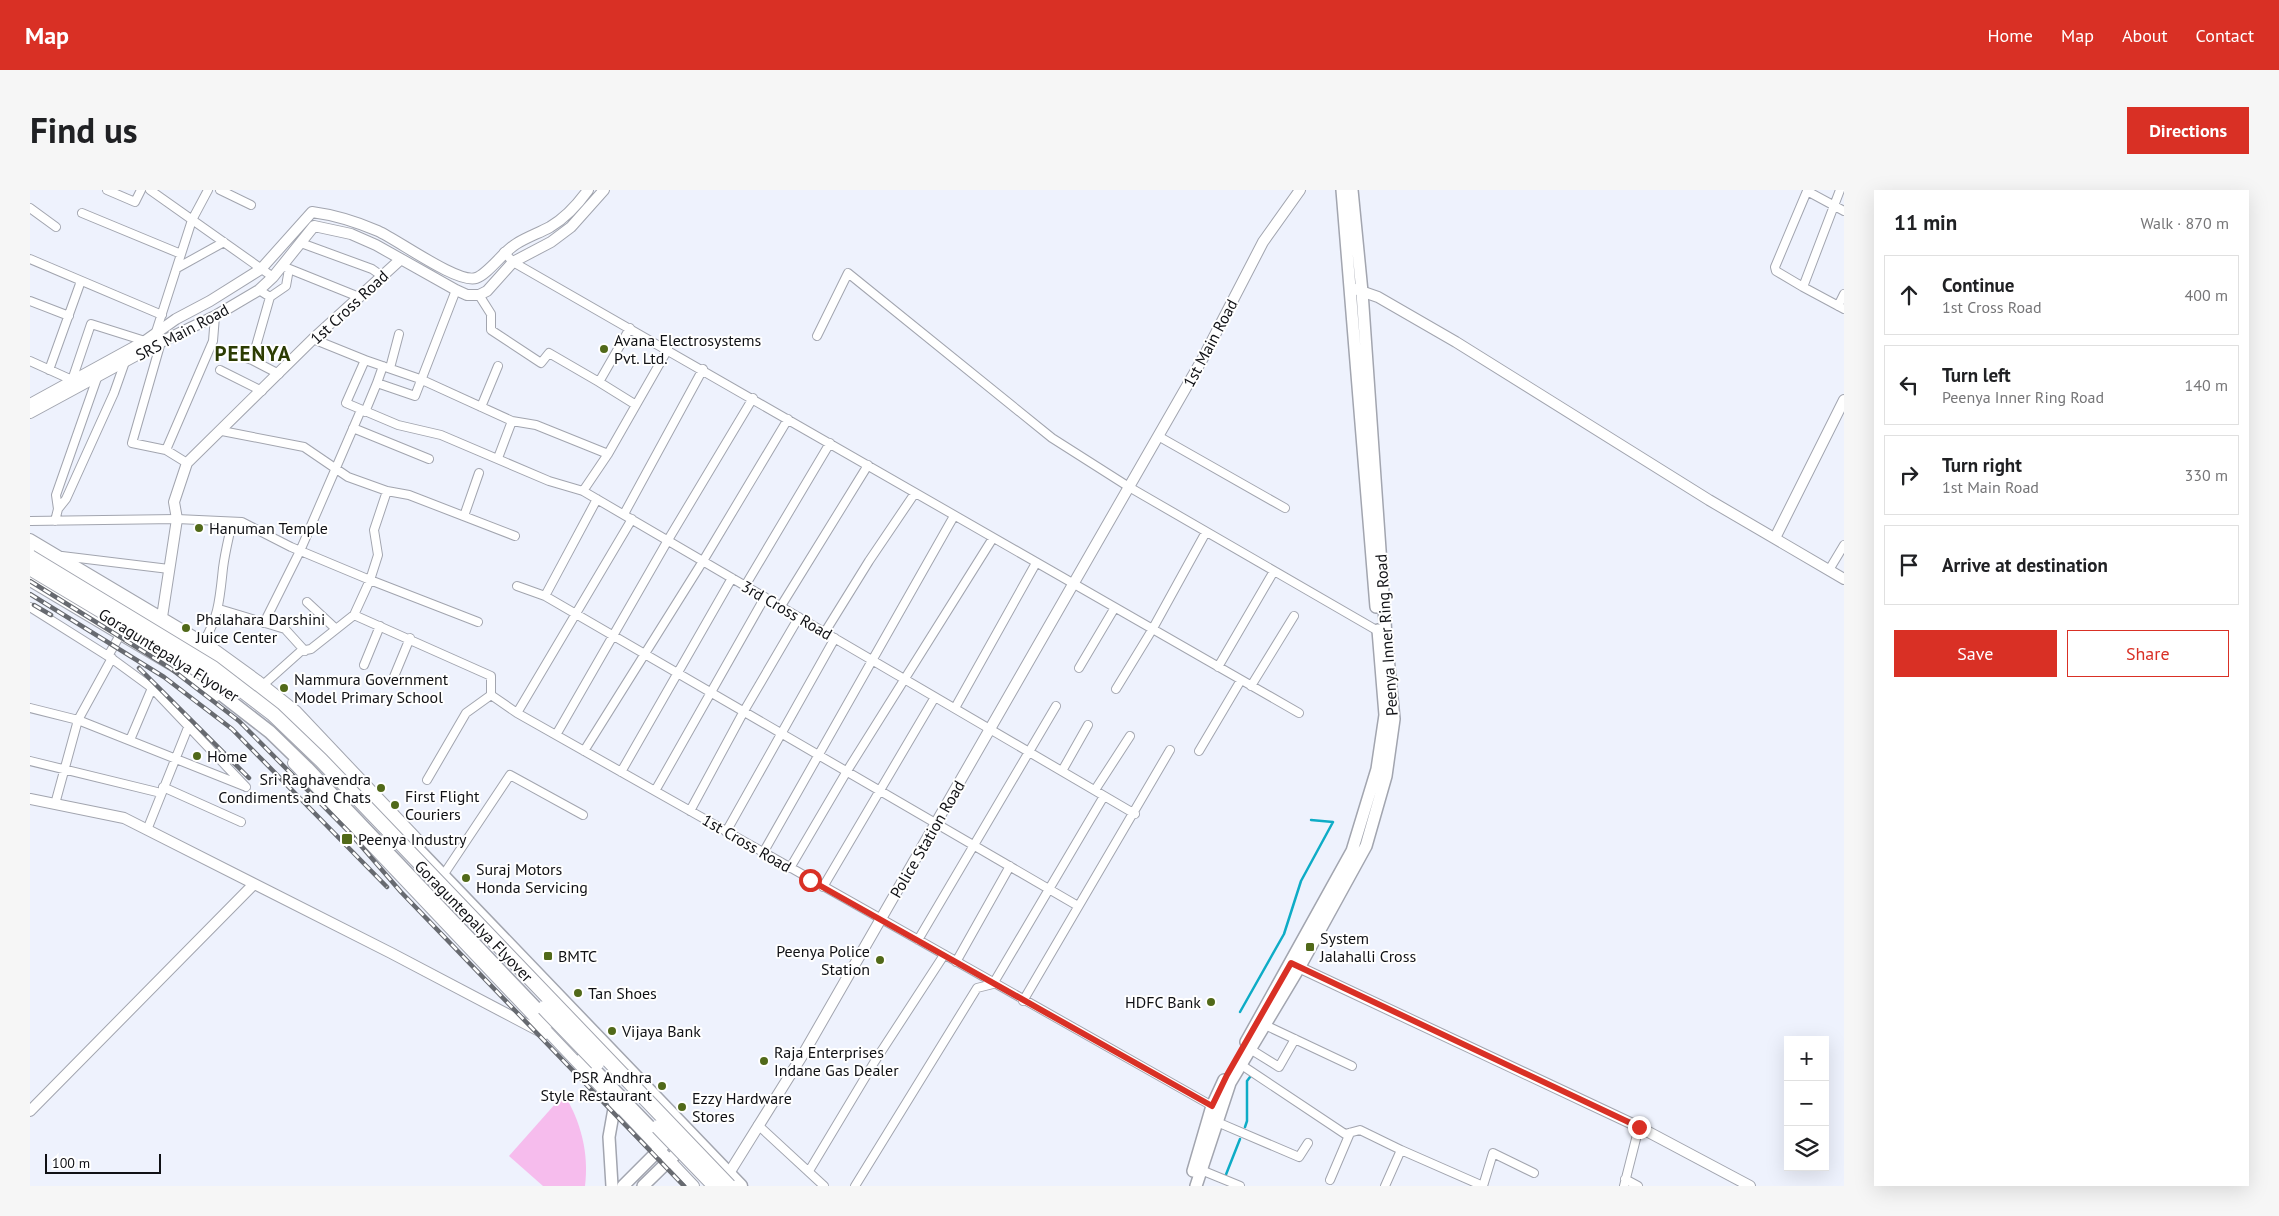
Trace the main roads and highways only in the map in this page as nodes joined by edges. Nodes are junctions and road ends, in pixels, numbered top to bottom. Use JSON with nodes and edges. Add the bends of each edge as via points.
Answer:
{"nodes":[{"id":1,"x":1342,"y":190,"type":"edge"},
{"id":2,"x":1352,"y":190,"type":"edge"},
{"id":3,"x":1357,"y":290,"type":"junction"},
{"id":4,"x":1358,"y":304,"type":"junction"},
{"id":5,"x":30,"y":547,"type":"edge"},
{"id":6,"x":30,"y":557,"type":"edge"},
{"id":7,"x":30,"y":568,"type":"edge"},
{"id":8,"x":30,"y":576,"type":"edge"},
{"id":9,"x":1295,"y":965,"type":"junction"},
{"id":10,"x":615,"y":1103,"type":"road end"},
{"id":11,"x":1216,"y":1113,"type":"junction"},
{"id":12,"x":684,"y":1126,"type":"junction"},
{"id":13,"x":694,"y":1136,"type":"junction"},
{"id":14,"x":662,"y":1146,"type":"junction"},
{"id":15,"x":672,"y":1157,"type":"junction"},
{"id":16,"x":730,"y":1177,"type":"edge"},
{"id":17,"x":612,"y":1186,"type":"edge"},
{"id":18,"x":623,"y":1186,"type":"edge"},
{"id":19,"x":644,"y":1186,"type":"edge"},
{"id":20,"x":706,"y":1186,"type":"edge"},
{"id":21,"x":716,"y":1186,"type":"edge"},
{"id":22,"x":742,"y":1186,"type":"edge"},
{"id":23,"x":1189,"y":1186,"type":"edge"},
{"id":24,"x":1196,"y":1186,"type":"edge"}],
"edges":[{"from":1,"to":3,"type":"main road","name":"Peenya Inner Ring Road"},
{"from":2,"to":3,"type":"main road","name":"Peenya Inner Ring Road"},
{"from":3,"to":4,"type":"main road","name":"Peenya Inner Ring Road"},
{"from":4,"to":9,"type":"main road","name":"Peenya Inner Ring Road","via":[[1385,715],[1378,769],[1352,851]]},
{"from":4,"to":9,"type":"main road","name":"Peenya Inner Ring Road","via":[[1394,720],[1386,776],[1366,846]]},
{"from":5,"to":12,"type":"highway","via":[[212,655],[286,712]]},
{"from":6,"to":16,"type":"highway","name":"Goraguntepalya Flyover","bridge":true,"via":[[199,659],[273,714]]},
{"from":7,"to":21,"type":"highway","name":"Goraguntepalya Flyover","bridge":true,"via":[[177,656],[268,721]]},
{"from":8,"to":14,"type":"highway","via":[[198,677],[270,732]]},
{"from":9,"to":11,"type":"main road","name":"Peenya Inner Ring Road"},
{"from":9,"to":11,"type":"main road","name":"Peenya Inner Ring Road","via":[[1227,1075]]},
{"from":10,"to":17,"type":"main road","via":[[609,1138]]},
{"from":11,"to":23,"type":"main road","name":"Peenya Inner Ring Road"},
{"from":11,"to":24,"type":"main road","name":"Peenya Inner Ring Road"},
{"from":12,"to":13,"type":"highway"},
{"from":12,"to":14,"type":"main road"},
{"from":13,"to":15,"type":"main road"},
{"from":13,"to":16,"type":"highway"},
{"from":14,"to":15,"type":"highway"},
{"from":14,"to":18,"type":"main road"},
{"from":15,"to":19,"type":"main road"},
{"from":15,"to":20,"type":"highway"},
{"from":16,"to":22,"type":"highway"}]}
